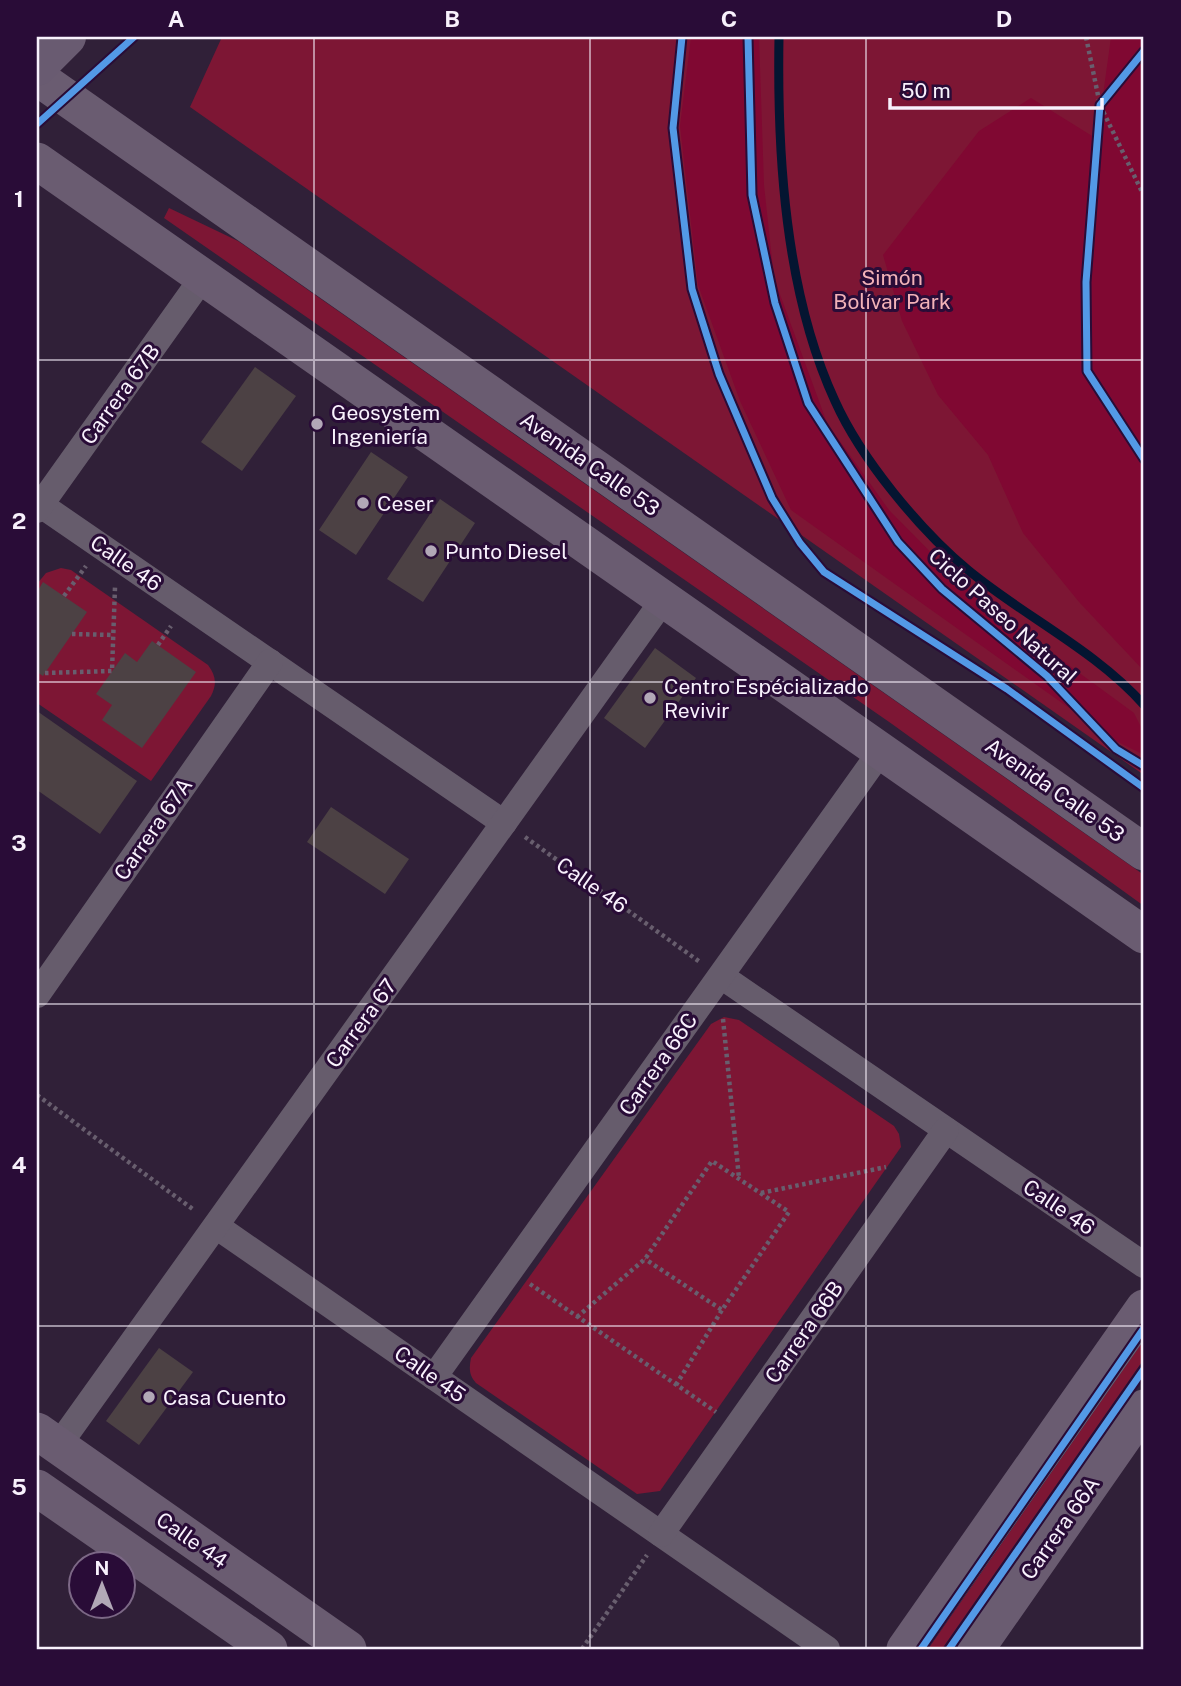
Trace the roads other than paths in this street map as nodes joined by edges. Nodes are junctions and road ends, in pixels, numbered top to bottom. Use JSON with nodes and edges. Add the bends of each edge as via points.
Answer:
{"nodes":[{"id":1,"x":67,"y":37,"type":"edge"},
{"id":2,"x":37,"y":67,"type":"edge"},
{"id":3,"x":37,"y":77,"type":"edge"},
{"id":4,"x":37,"y":161,"type":"edge"},
{"id":5,"x":203,"y":277,"type":"junction"},
{"id":6,"x":39,"y":507,"type":"edge"},
{"id":7,"x":664,"y":599,"type":"junction"},
{"id":8,"x":270,"y":662,"type":"junction"},
{"id":9,"x":881,"y":751,"type":"junction"},
{"id":10,"x":504,"y":823,"type":"junction"},
{"id":11,"x":1144,"y":852,"type":"edge"},
{"id":12,"x":1144,"y":935,"type":"edge"},
{"id":13,"x":721,"y":976,"type":"junction"},
{"id":14,"x":37,"y":995,"type":"edge"},
{"id":15,"x":946,"y":1130,"type":"junction"},
{"id":16,"x":216,"y":1226,"type":"junction"},
{"id":17,"x":1144,"y":1265,"type":"edge"},
{"id":18,"x":1144,"y":1308,"type":"edge"},
{"id":19,"x":434,"y":1377,"type":"junction"},
{"id":20,"x":1144,"y":1408,"type":"edge"},
{"id":21,"x":47,"y":1439,"type":"edge"},
{"id":22,"x":37,"y":1488,"type":"edge"},
{"id":23,"x":662,"y":1534,"type":"junction"},
{"id":24,"x":269,"y":1649,"type":"edge"},
{"id":25,"x":348,"y":1649,"type":"edge"},
{"id":26,"x":827,"y":1649,"type":"edge"},
{"id":27,"x":905,"y":1649,"type":"edge"},
{"id":28,"x":976,"y":1649,"type":"edge"}],
"edges":[{"from":1,"to":2,"type":"main road"},
{"from":3,"to":11,"type":"main road","name":"Avenida Calle 53"},
{"from":4,"to":5,"type":"main road"},
{"from":5,"to":6,"type":"street","name":"Carrera 67B"},
{"from":5,"to":7,"type":"main road"},
{"from":6,"to":8,"type":"street","name":"Calle 46"},
{"from":7,"to":9,"type":"main road"},
{"from":7,"to":10,"type":"street","name":"Carrera 67"},
{"from":8,"to":10,"type":"street","name":"Calle 46"},
{"from":8,"to":14,"type":"street","name":"Carrera 67A"},
{"from":9,"to":12,"type":"main road"},
{"from":9,"to":13,"type":"street","name":"Carrera 66C"},
{"from":10,"to":16,"type":"street","name":"Carrera 67"},
{"from":13,"to":15,"type":"street","name":"Calle 46"},
{"from":13,"to":19,"type":"street","name":"Carrera 66C"},
{"from":15,"to":17,"type":"street","name":"Calle 46"},
{"from":15,"to":23,"type":"street","name":"Carrera 66B"},
{"from":16,"to":19,"type":"street","name":"Calle 45"},
{"from":16,"to":21,"type":"street","name":"Carrera 67"},
{"from":18,"to":27,"type":"main road"},
{"from":19,"to":23,"type":"street","name":"Calle 45"},
{"from":20,"to":28,"type":"main road","name":"Carrera 66A"},
{"from":21,"to":25,"type":"main road","name":"Calle 44"},
{"from":22,"to":24,"type":"main road"},
{"from":23,"to":26,"type":"street","name":"Calle 45"}]}
